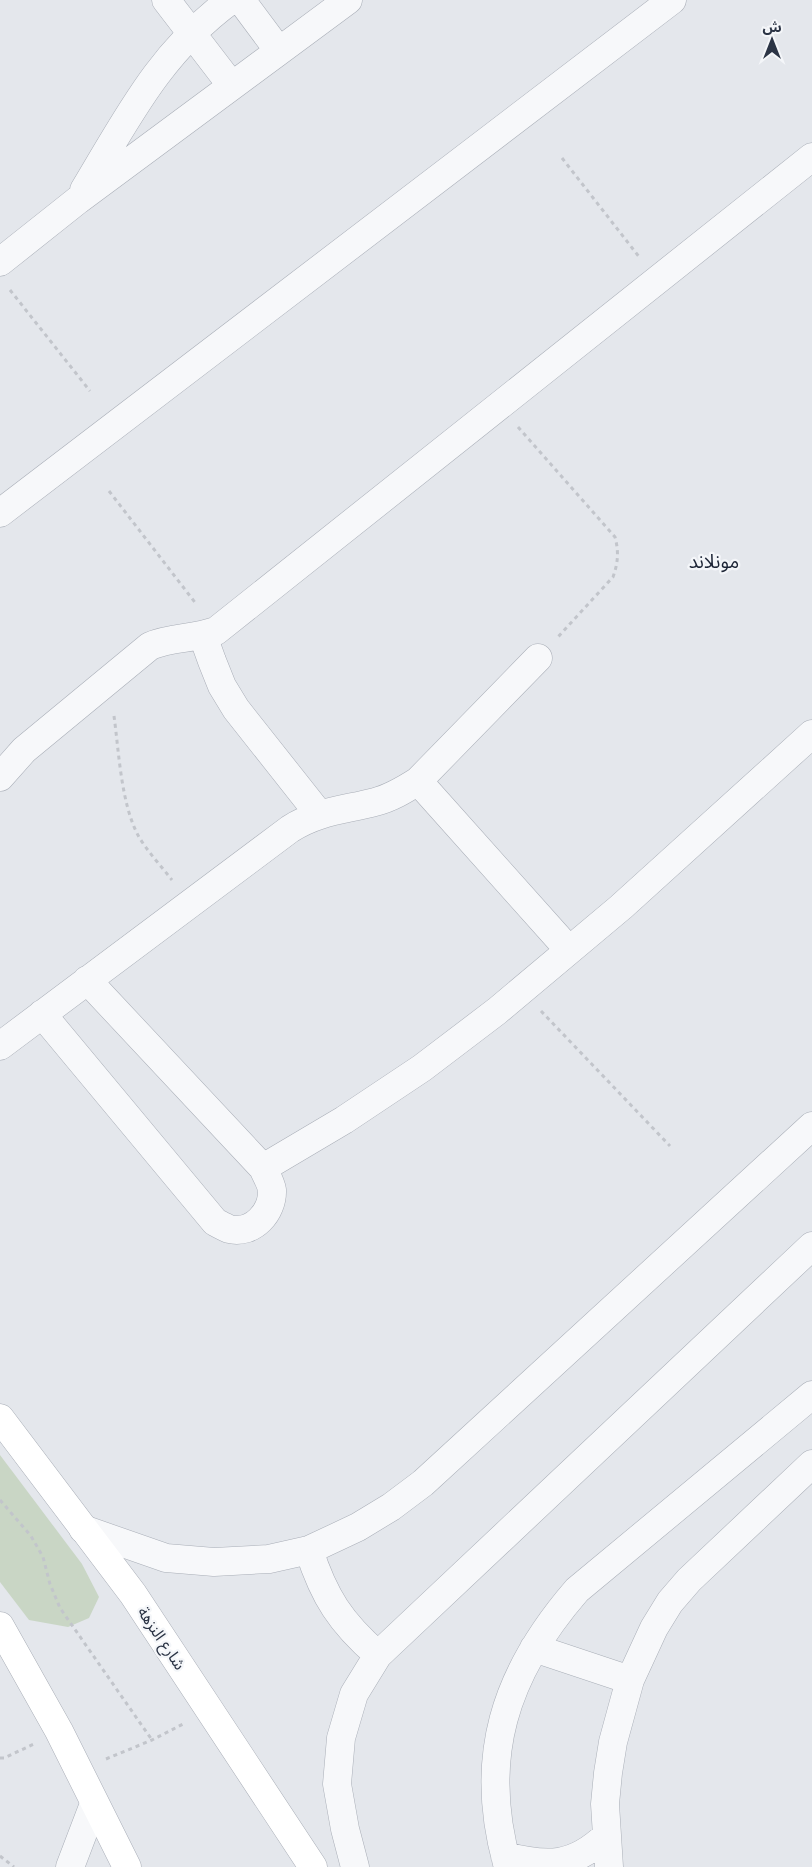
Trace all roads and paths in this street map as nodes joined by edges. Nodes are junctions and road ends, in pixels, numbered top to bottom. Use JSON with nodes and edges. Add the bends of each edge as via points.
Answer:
{"nodes":[{"id":1,"x":166,"y":0,"type":"edge"},
{"id":2,"x":231,"y":0,"type":"edge"},
{"id":3,"x":242,"y":0,"type":"edge"},
{"id":4,"x":348,"y":0,"type":"edge"},
{"id":5,"x":672,"y":0,"type":"edge"},
{"id":6,"x":191,"y":33,"type":"junction"},
{"id":7,"x":280,"y":51,"type":"junction"},
{"id":8,"x":232,"y":86,"type":"junction"},
{"id":9,"x":562,"y":158,"type":"dead end"},
{"id":10,"x":812,"y":158,"type":"edge"},
{"id":11,"x":78,"y":200,"type":"junction"},
{"id":12,"x":3,"y":274,"type":"edge"},
{"id":13,"x":657,"y":281,"type":"junction"},
{"id":14,"x":90,"y":391,"type":"dead end"},
{"id":15,"x":499,"y":406,"type":"junction"},
{"id":16,"x":109,"y":491,"type":"dead end"},
{"id":17,"x":0,"y":513,"type":"edge"},
{"id":18,"x":210,"y":633,"type":"junction"},
{"id":19,"x":538,"y":658,"type":"joint"},
{"id":20,"x":108,"y":680,"type":"junction"},
{"id":21,"x":812,"y":734,"type":"edge"},
{"id":22,"x":0,"y":777,"type":"edge"},
{"id":23,"x":418,"y":781,"type":"junction"},
{"id":24,"x":319,"y":814,"type":"junction"},
{"id":25,"x":191,"y":903,"type":"junction"},
{"id":26,"x":569,"y":950,"type":"junction"},
{"id":27,"x":87,"y":980,"type":"junction"},
{"id":28,"x":522,"y":990,"type":"junction"},
{"id":29,"x":42,"y":1014,"type":"junction"},
{"id":30,"x":0,"y":1046,"type":"edge"},
{"id":31,"x":812,"y":1126,"type":"edge"},
{"id":32,"x":670,"y":1146,"type":"dead end"},
{"id":33,"x":263,"y":1168,"type":"junction"},
{"id":34,"x":812,"y":1246,"type":"edge"},
{"id":35,"x":812,"y":1395,"type":"edge"},
{"id":36,"x":0,"y":1418,"type":"edge"},
{"id":37,"x":812,"y":1464,"type":"edge"},
{"id":38,"x":0,"y":1500,"type":"edge"},
{"id":39,"x":83,"y":1529,"type":"junction"},
{"id":40,"x":309,"y":1550,"type":"junction"},
{"id":41,"x":0,"y":1626,"type":"edge"},
{"id":42,"x":534,"y":1648,"type":"junction"},
{"id":43,"x":378,"y":1655,"type":"junction"},
{"id":44,"x":630,"y":1680,"type":"junction"},
{"id":45,"x":210,"y":1710,"type":"junction"},
{"id":46,"x":59,"y":1731,"type":"junction"},
{"id":47,"x":152,"y":1740,"type":"junction"},
{"id":48,"x":0,"y":1758,"type":"edge"},
{"id":49,"x":78,"y":1770,"type":"junction"},
{"id":50,"x":94,"y":1804,"type":"junction"},
{"id":51,"x":606,"y":1836,"type":"junction"},
{"id":52,"x":0,"y":1856,"type":"edge"},
{"id":53,"x":507,"y":1862,"type":"edge"},
{"id":54,"x":14,"y":1867,"type":"edge"},
{"id":55,"x":70,"y":1867,"type":"edge"},
{"id":56,"x":127,"y":1867,"type":"edge"},
{"id":57,"x":312,"y":1867,"type":"edge"},
{"id":58,"x":355,"y":1867,"type":"edge"},
{"id":59,"x":609,"y":1867,"type":"edge"}],
"edges":[{"from":1,"to":6,"type":"street"},
{"from":2,"to":6,"type":"street"},
{"from":3,"to":7,"type":"street"},
{"from":4,"to":7,"type":"street"},
{"from":5,"to":17,"type":"street"},
{"from":6,"to":8,"type":"street"},
{"from":6,"to":11,"type":"street","via":[[144,90]]},
{"from":7,"to":8,"type":"street"},
{"from":8,"to":11,"type":"street"},
{"from":9,"to":13,"type":"path"},
{"from":10,"to":13,"type":"street"},
{"from":11,"to":12,"type":"street"},
{"from":12,"to":14,"type":"path"},
{"from":13,"to":15,"type":"street"},
{"from":15,"to":18,"type":"street"},
{"from":15,"to":19,"type":"path","via":[[615,537],[618,551],[613,577]]},
{"from":16,"to":18,"type":"path"},
{"from":18,"to":20,"type":"street","via":[[150,646]]},
{"from":18,"to":24,"type":"street","via":[[222,686],[236,709]]},
{"from":19,"to":23,"type":"street"},
{"from":20,"to":22,"type":"street","via":[[24,750]]},
{"from":20,"to":25,"type":"path","via":[[131,818],[139,837]]},
{"from":21,"to":26,"type":"street"},
{"from":23,"to":24,"type":"street","via":[[377,802]]},
{"from":23,"to":26,"type":"street"},
{"from":24,"to":25,"type":"street","via":[[290,829]]},
{"from":25,"to":27,"type":"street"},
{"from":26,"to":28,"type":"street"},
{"from":27,"to":29,"type":"street"},
{"from":27,"to":33,"type":"street"},
{"from":28,"to":32,"type":"path"},
{"from":28,"to":33,"type":"street","via":[[422,1068]]},
{"from":29,"to":30,"type":"street"},
{"from":29,"to":33,"type":"street","via":[[215,1222],[230,1229],[247,1228],[262,1219],[271,1204],[272,1188]]},
{"from":31,"to":40,"type":"street","via":[[423,1483],[358,1527]]},
{"from":34,"to":43,"type":"street"},
{"from":35,"to":42,"type":"street","via":[[577,1590],[553,1618]]},
{"from":36,"to":39,"type":"main road","name":"شارع النزهة"},
{"from":37,"to":44,"type":"street","via":[[689,1580],[670,1602]]},
{"from":38,"to":47,"type":"path","via":[[31,1536],[43,1557],[60,1608]]},
{"from":39,"to":40,"type":"street","via":[[166,1558],[214,1562],[269,1559]]},
{"from":39,"to":45,"type":"main road","name":"شارع النزهة","via":[[133,1594]]},
{"from":40,"to":43,"type":"street","via":[[328,1597],[358,1638]]},
{"from":41,"to":46,"type":"main road"},
{"from":42,"to":44,"type":"street"},
{"from":42,"to":53,"type":"street","via":[[517,1680],[497,1749],[494,1785],[497,1821]]},
{"from":43,"to":58,"type":"street","via":[[354,1694],[341,1738],[338,1784]]},
{"from":44,"to":51,"type":"street","via":[[610,1757],[605,1804]]},
{"from":45,"to":47,"type":"path"},
{"from":45,"to":57,"type":"main road","name":"شارع النزهة"},
{"from":46,"to":48,"type":"path"},
{"from":46,"to":49,"type":"main road"},
{"from":47,"to":49,"type":"path"},
{"from":49,"to":50,"type":"main road"},
{"from":50,"to":55,"type":"street"},
{"from":50,"to":56,"type":"main road"},
{"from":51,"to":53,"type":"street","via":[[590,1852],[571,1862],[548,1866]]},
{"from":51,"to":59,"type":"street"},
{"from":52,"to":54,"type":"path"}]}
